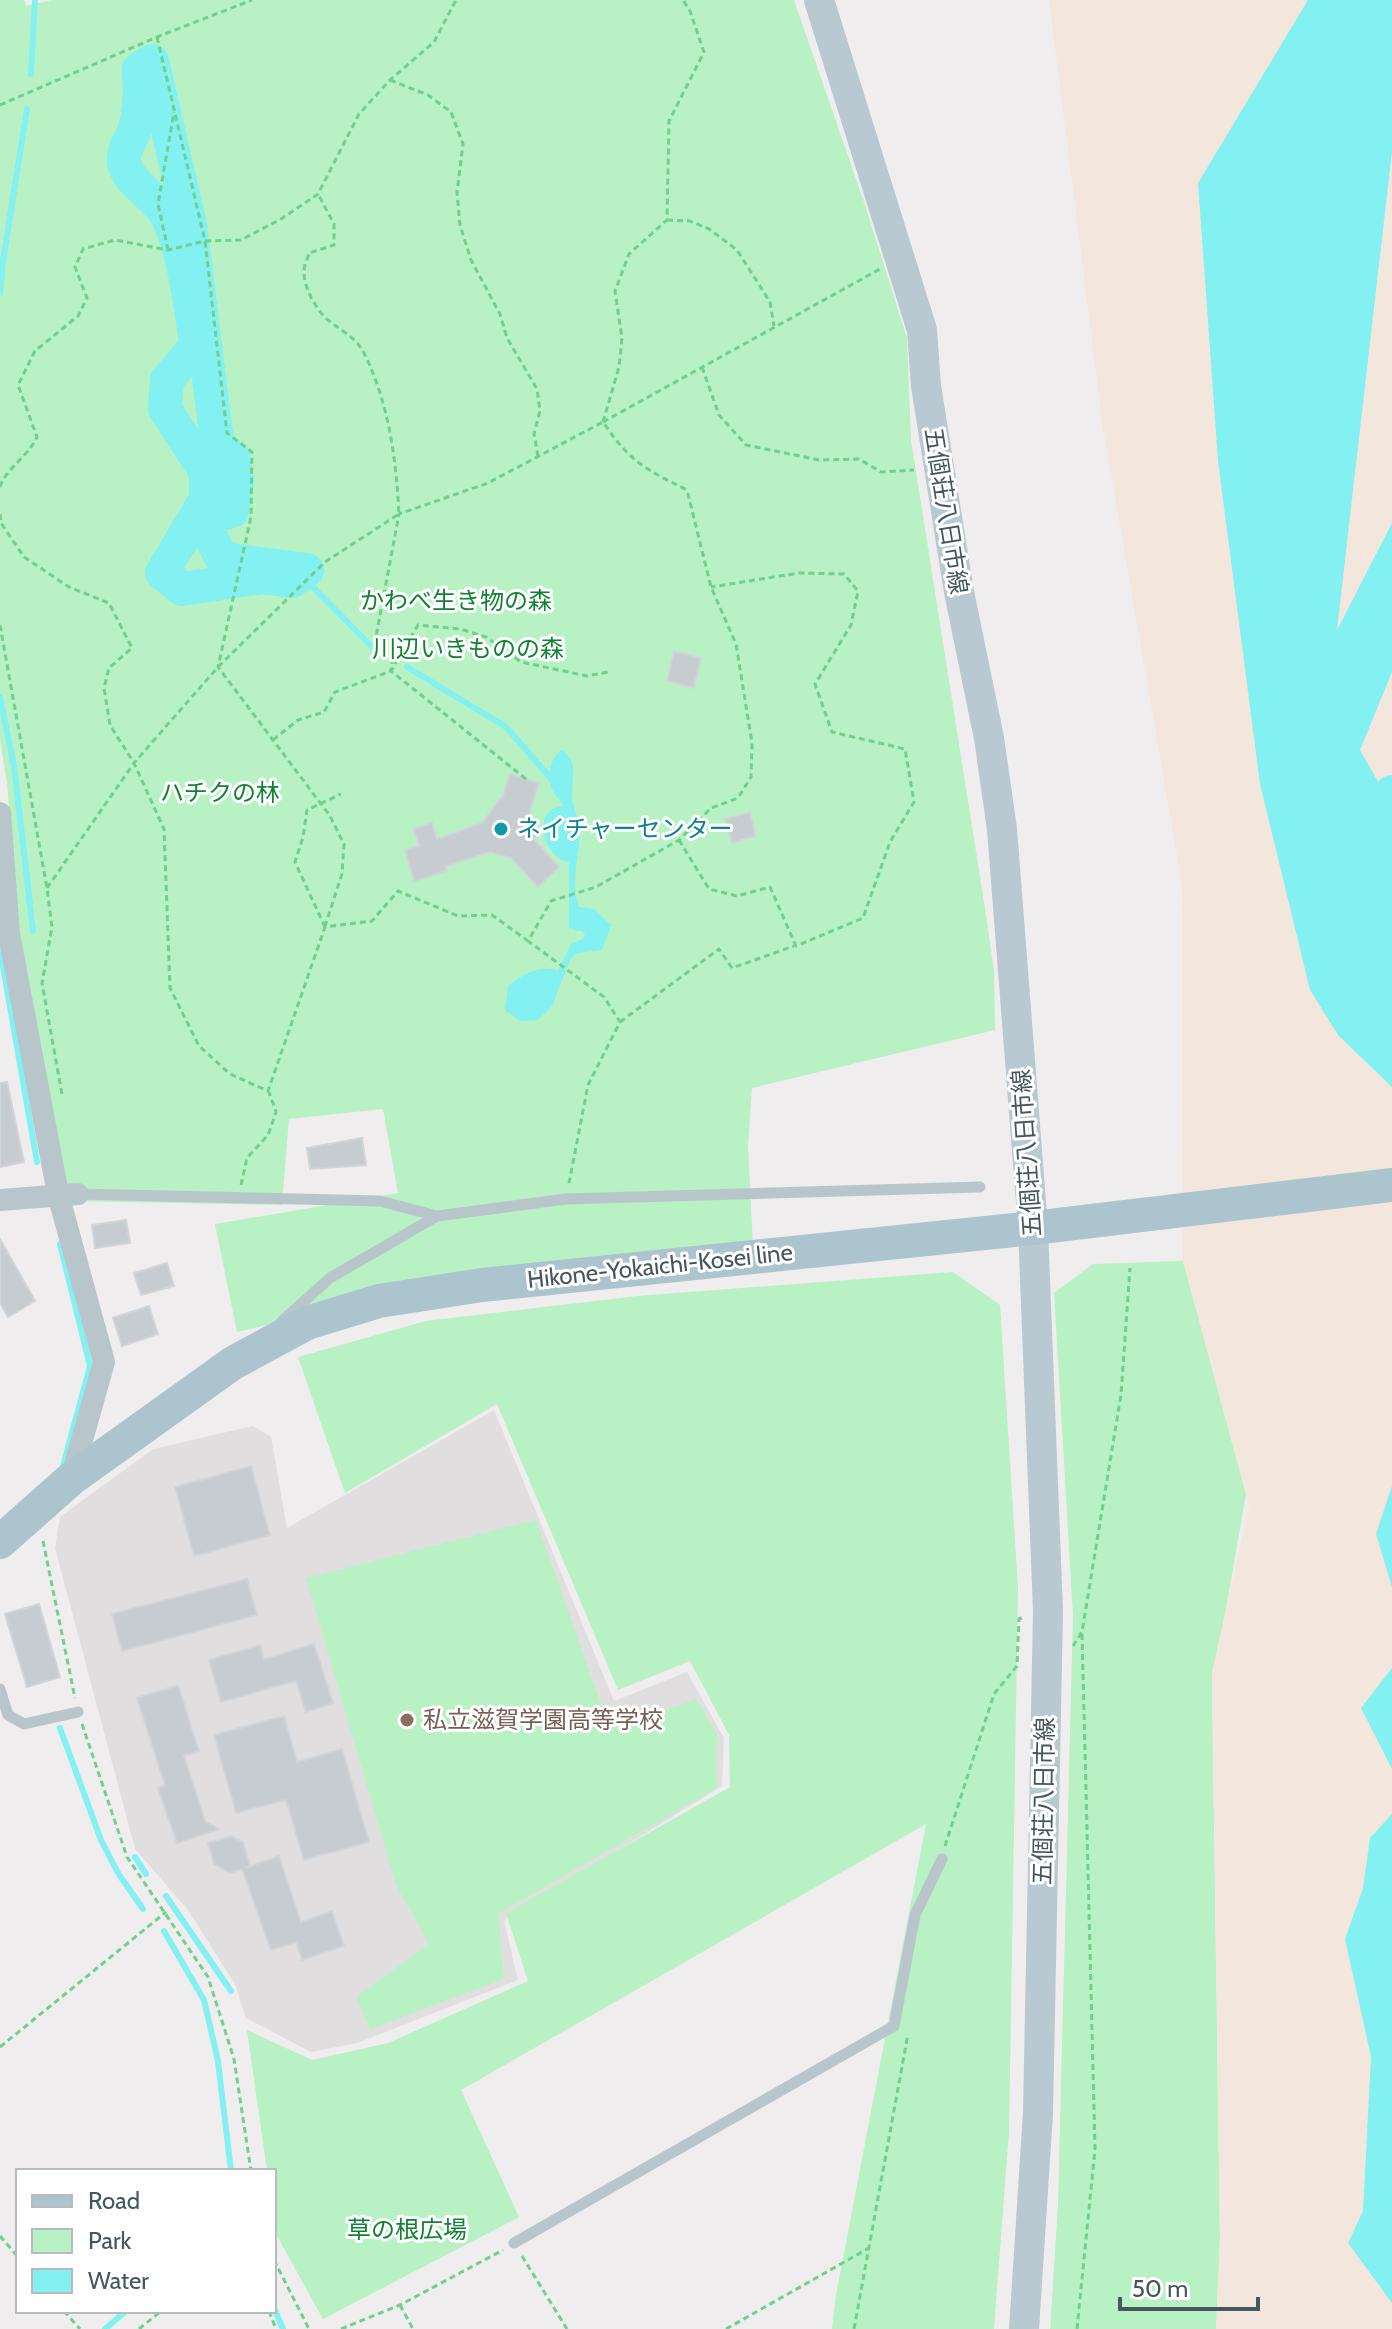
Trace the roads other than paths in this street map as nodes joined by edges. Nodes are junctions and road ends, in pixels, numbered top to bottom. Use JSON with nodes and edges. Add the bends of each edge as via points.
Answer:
{"nodes":[{"id":1,"x":819,"y":0,"type":"edge"},
{"id":2,"x":0,"y":813,"type":"edge"},
{"id":3,"x":1392,"y":1185,"type":"edge"},
{"id":4,"x":980,"y":1187,"type":"dead end"},
{"id":5,"x":68,"y":1194,"type":"junction"},
{"id":6,"x":0,"y":1200,"type":"edge"},
{"id":7,"x":437,"y":1216,"type":"junction"},
{"id":8,"x":1033,"y":1228,"type":"junction"},
{"id":9,"x":233,"y":1363,"type":"junction"},
{"id":10,"x":71,"y":1479,"type":"junction"},
{"id":11,"x":0,"y":1542,"type":"edge"},
{"id":12,"x":0,"y":1689,"type":"edge"},
{"id":13,"x":78,"y":1712,"type":"road end"},
{"id":14,"x":942,"y":1859,"type":"road end"},
{"id":15,"x":514,"y":2243,"type":"road end"},
{"id":16,"x":1024,"y":2329,"type":"edge"}],
"edges":[{"from":1,"to":8,"type":"main road","name":"五個荘八日市線","via":[[922,330],[939,469],[1002,829]]},
{"from":2,"to":5,"type":"street","via":[[9,934]]},
{"from":3,"to":8,"type":"main road","name":"Hikone-Yokaichi-Kosei line"},
{"from":4,"to":7,"type":"lane","via":[[566,1199]]},
{"from":5,"to":6,"type":"street"},
{"from":5,"to":7,"type":"lane","via":[[380,1201]]},
{"from":5,"to":10,"type":"street","via":[[104,1362]]},
{"from":7,"to":9,"type":"lane","via":[[330,1278]]},
{"from":8,"to":9,"type":"main road","name":"Hikone-Yokaichi-Kosei line","via":[[498,1283],[379,1301],[307,1323]]},
{"from":8,"to":16,"type":"main road","name":"五個荘八日市線","via":[[1048,1611],[1038,2113]]},
{"from":9,"to":10,"type":"main road","name":"Hikone-Yokaichi-Kosei line"},
{"from":10,"to":11,"type":"main road","name":"Hikone-Yokaichi-Kosei line"},
{"from":12,"to":13,"type":"lane","via":[[8,1715],[24,1724]]},
{"from":14,"to":15,"type":"lane","via":[[915,1915],[894,2026]]}]}
